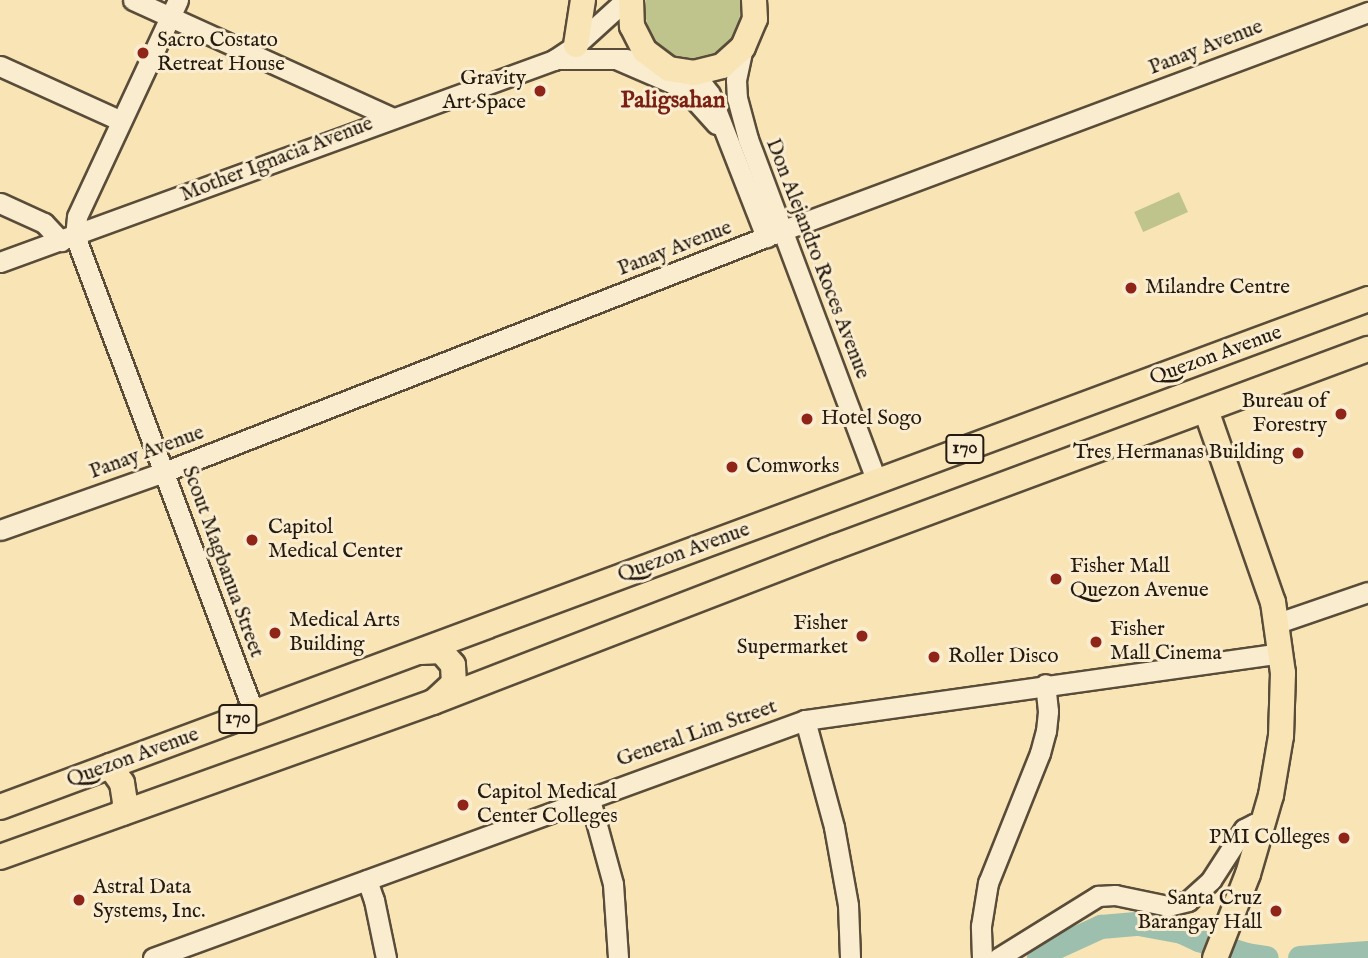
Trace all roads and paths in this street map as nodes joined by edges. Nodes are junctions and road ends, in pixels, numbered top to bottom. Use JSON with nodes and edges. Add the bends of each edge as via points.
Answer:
{"nodes":[{"id":1,"x":133,"y":0,"type":"edge"},
{"id":2,"x":583,"y":0,"type":"edge"},
{"id":3,"x":631,"y":0,"type":"edge"},
{"id":4,"x":773,"y":0,"type":"edge"},
{"id":5,"x":174,"y":8,"type":"edge"},
{"id":6,"x":754,"y":9,"type":"edge"},
{"id":7,"x":1368,"y":12,"type":"edge"},
{"id":8,"x":576,"y":45,"type":"junction"},
{"id":9,"x":743,"y":47,"type":"junction"},
{"id":10,"x":616,"y":59,"type":"junction"},
{"id":11,"x":554,"y":60,"type":"junction"},
{"id":12,"x":658,"y":63,"type":"junction"},
{"id":13,"x":0,"y":65,"type":"edge"},
{"id":14,"x":694,"y":73,"type":"junction"},
{"id":15,"x":391,"y":117,"type":"junction"},
{"id":16,"x":121,"y":121,"type":"junction"},
{"id":17,"x":730,"y":144,"type":"junction"},
{"id":18,"x":0,"y":202,"type":"edge"},
{"id":19,"x":774,"y":234,"type":"junction"},
{"id":20,"x":68,"y":238,"type":"junction"},
{"id":21,"x":0,"y":262,"type":"edge"},
{"id":22,"x":1368,"y":299,"type":"edge"},
{"id":23,"x":1368,"y":349,"type":"edge"},
{"id":24,"x":1199,"y":412,"type":"junction"},
{"id":25,"x":164,"y":472,"type":"junction"},
{"id":26,"x":877,"y":482,"type":"junction"},
{"id":27,"x":0,"y":530,"type":"edge"},
{"id":28,"x":1368,"y":592,"type":"edge"},
{"id":29,"x":1275,"y":624,"type":"junction"},
{"id":30,"x":475,"y":631,"type":"junction"},
{"id":31,"x":415,"y":653,"type":"junction"},
{"id":32,"x":1281,"y":653,"type":"junction"},
{"id":33,"x":494,"y":679,"type":"junction"},
{"id":34,"x":1045,"y":684,"type":"junction"},
{"id":35,"x":433,"y":702,"type":"junction"},
{"id":36,"x":254,"y":713,"type":"junction"},
{"id":37,"x":805,"y":720,"type":"junction"},
{"id":38,"x":135,"y":757,"type":"junction"},
{"id":39,"x":110,"y":766,"type":"junction"},
{"id":40,"x":589,"y":796,"type":"junction"},
{"id":41,"x":151,"y":803,"type":"junction"},
{"id":42,"x":0,"y":807,"type":"edge"},
{"id":43,"x":123,"y":813,"type":"junction"},
{"id":44,"x":1263,"y":826,"type":"junction"},
{"id":45,"x":0,"y":856,"type":"edge"},
{"id":46,"x":367,"y":880,"type":"junction"},
{"id":47,"x":153,"y":958,"type":"edge"},
{"id":48,"x":386,"y":958,"type":"edge"},
{"id":49,"x":618,"y":958,"type":"edge"},
{"id":50,"x":850,"y":958,"type":"edge"},
{"id":51,"x":982,"y":958,"type":"edge"},
{"id":52,"x":998,"y":958,"type":"edge"},
{"id":53,"x":1215,"y":958,"type":"edge"}],
"edges":[{"from":1,"to":5,"type":"street"},
{"from":2,"to":8,"type":"main road"},
{"from":3,"to":8,"type":"street","name":"Mother Ignacia Avenue"},
{"from":3,"to":12,"type":"main road","via":[[635,35]]},
{"from":4,"to":6,"type":"main road"},
{"from":5,"to":15,"type":"street"},
{"from":5,"to":16,"type":"street"},
{"from":6,"to":9,"type":"main road"},
{"from":7,"to":19,"type":"street","name":"Panay Avenue"},
{"from":8,"to":11,"type":"street","name":"Mother Ignacia Avenue"},
{"from":9,"to":14,"type":"main road","via":[[722,66]]},
{"from":9,"to":19,"type":"street","name":"Don Alejandro Roces Avenue","via":[[737,98]]},
{"from":10,"to":11,"type":"street","name":"Mother Ignacia Avenue"},
{"from":10,"to":12,"type":"street","name":"Mother Ignacia Avenue"},
{"from":10,"to":17,"type":"street","via":[[691,96]]},
{"from":11,"to":15,"type":"street","name":"Mother Ignacia Avenue"},
{"from":12,"to":14,"type":"main road"},
{"from":13,"to":16,"type":"street"},
{"from":14,"to":17,"type":"street","name":"Don Alejandro Roces Avenue","via":[[707,87]]},
{"from":15,"to":20,"type":"street","name":"Mother Ignacia Avenue"},
{"from":16,"to":20,"type":"street"},
{"from":17,"to":19,"type":"street","name":"Don Alejandro Roces Avenue"},
{"from":18,"to":20,"type":"street"},
{"from":19,"to":25,"type":"street","name":"Panay Avenue"},
{"from":19,"to":26,"type":"street","name":"Don Alejandro Roces Avenue"},
{"from":20,"to":21,"type":"street","name":"Mother Ignacia Avenue"},
{"from":20,"to":25,"type":"street","name":"Scout Magbanua Street"},
{"from":22,"to":26,"type":"main road","name":"Quezon Avenue","number":"170"},
{"from":23,"to":24,"type":"main road","number":"170"},
{"from":24,"to":29,"type":"main road","via":[[1273,601]]},
{"from":24,"to":33,"type":"main road","number":"170"},
{"from":25,"to":27,"type":"street","name":"Panay Avenue"},
{"from":25,"to":36,"type":"street","name":"Scout Magbanua Street"},
{"from":26,"to":30,"type":"main road","name":"Quezon Avenue","number":"170"},
{"from":28,"to":29,"type":"street"},
{"from":29,"to":32,"type":"main road"},
{"from":30,"to":31,"type":"main road","name":"Quezon Avenue","number":"170"},
{"from":30,"to":33,"type":"main road","via":[[464,639],[461,660],[474,676]]},
{"from":31,"to":35,"type":"main road","via":[[441,651],[453,665],[451,688]]},
{"from":31,"to":36,"type":"main road","name":"Quezon Avenue","number":"170"},
{"from":32,"to":34,"type":"street","name":"General Lim Street"},
{"from":32,"to":44,"type":"main road","via":[[1281,736]]},
{"from":33,"to":35,"type":"main road","number":"170"},
{"from":34,"to":37,"type":"street","name":"General Lim Street"},
{"from":34,"to":51,"type":"street","via":[[1048,710],[1041,753],[988,883],[981,926]]},
{"from":35,"to":41,"type":"main road","number":"170"},
{"from":36,"to":38,"type":"main road","name":"Quezon Avenue","number":"170"},
{"from":37,"to":40,"type":"street","name":"General Lim Street"},
{"from":37,"to":50,"type":"street","via":[[834,827],[848,905]]},
{"from":38,"to":39,"type":"main road","name":"Quezon Avenue","number":"170"},
{"from":38,"to":41,"type":"main road","via":[[135,778]]},
{"from":39,"to":42,"type":"main road","name":"Quezon Avenue","number":"170"},
{"from":39,"to":43,"type":"main road","via":[[122,783]]},
{"from":40,"to":46,"type":"street","name":"General Lim Street"},
{"from":40,"to":49,"type":"street","via":[[613,884]]},
{"from":41,"to":43,"type":"main road","number":"170"},
{"from":43,"to":45,"type":"main road","number":"170"},
{"from":44,"to":52,"type":"street","via":[[1244,829],[1211,880],[1188,901],[1168,906],[1098,896]]},
{"from":44,"to":53,"type":"main road"},
{"from":46,"to":47,"type":"street","name":"General Lim Street"},
{"from":46,"to":48,"type":"street"}]}
